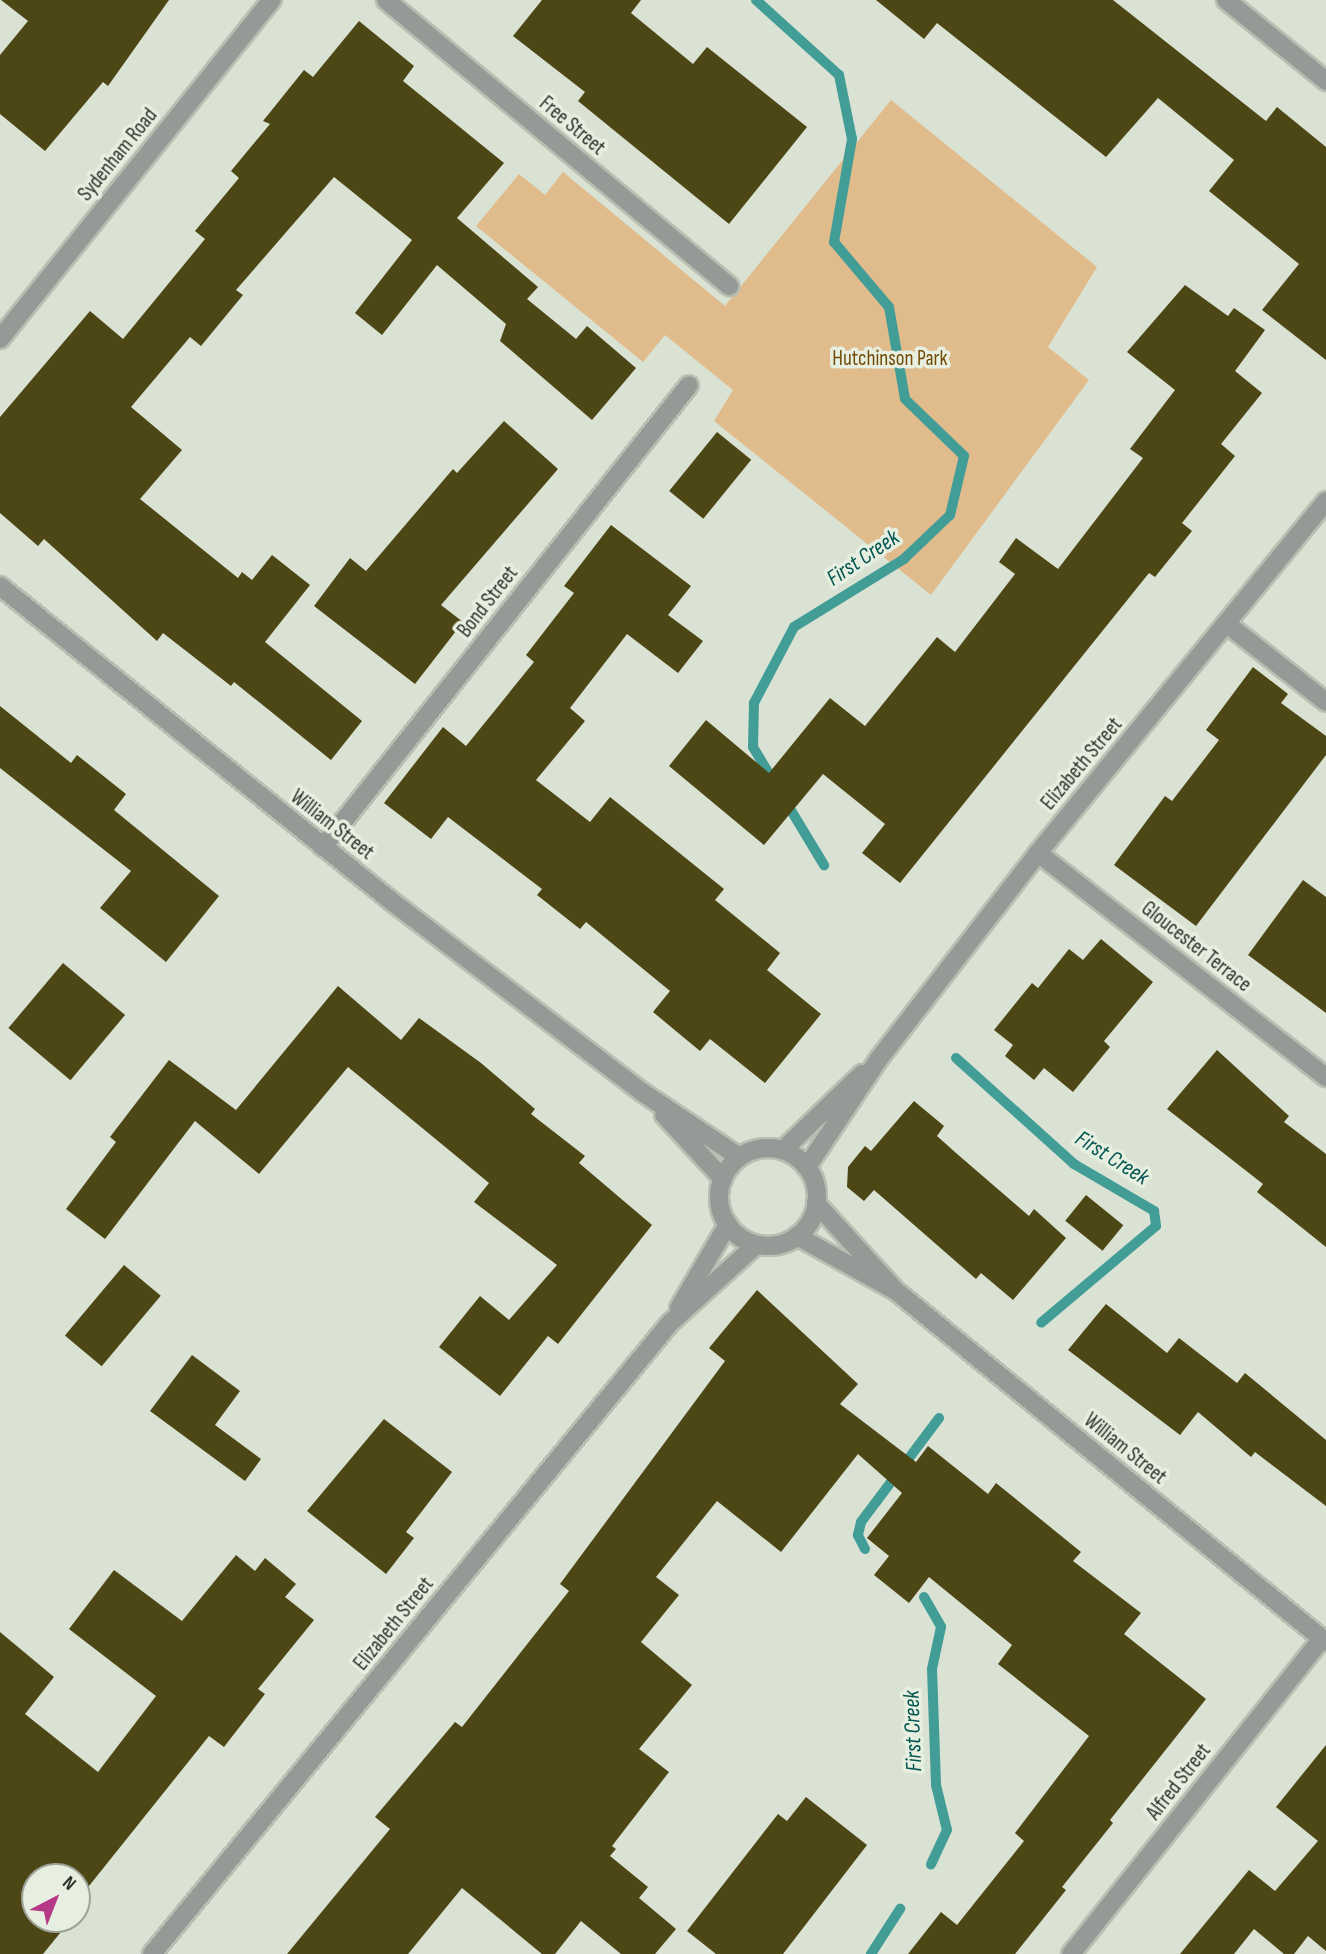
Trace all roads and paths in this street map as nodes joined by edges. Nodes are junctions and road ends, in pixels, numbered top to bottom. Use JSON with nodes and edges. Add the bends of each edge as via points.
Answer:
{"nodes":[{"id":1,"x":272,"y":0,"type":"edge"},
{"id":2,"x":386,"y":0,"type":"edge"},
{"id":3,"x":1226,"y":0,"type":"edge"},
{"id":4,"x":1326,"y":81,"type":"edge"},
{"id":5,"x":729,"y":286,"type":"dead end"},
{"id":6,"x":0,"y":339,"type":"edge"},
{"id":7,"x":689,"y":385,"type":"dead end"},
{"id":8,"x":1326,"y":501,"type":"edge"},
{"id":9,"x":0,"y":586,"type":"edge"},
{"id":10,"x":1227,"y":624,"type":"junction"},
{"id":11,"x":1326,"y":702,"type":"edge"},
{"id":12,"x":323,"y":848,"type":"junction"},
{"id":13,"x":1038,"y":853,"type":"junction"},
{"id":14,"x":878,"y":1060,"type":"junction"},
{"id":15,"x":1326,"y":1077,"type":"edge"},
{"id":16,"x":642,"y":1092,"type":"junction"},
{"id":17,"x":783,"y":1150,"type":"junction"},
{"id":18,"x":739,"y":1157,"type":"junction"},
{"id":19,"x":807,"y":1167,"type":"junction"},
{"id":20,"x":723,"y":1179,"type":"junction"},
{"id":21,"x":816,"y":1203,"type":"junction"},
{"id":22,"x":728,"y":1224,"type":"junction"},
{"id":23,"x":797,"y":1236,"type":"junction"},
{"id":24,"x":756,"y":1245,"type":"junction"},
{"id":25,"x":896,"y":1291,"type":"junction"},
{"id":26,"x":670,"y":1323,"type":"junction"},
{"id":27,"x":1324,"y":1640,"type":"edge"},
{"id":28,"x":152,"y":1954,"type":"edge"},
{"id":29,"x":1071,"y":1954,"type":"edge"}],
"edges":[{"from":1,"to":6,"type":"street","name":"Sydenham Road"},
{"from":2,"to":5,"type":"street","name":"Free Street"},
{"from":3,"to":4,"type":"street"},
{"from":7,"to":12,"type":"street","name":"Bond Street"},
{"from":8,"to":10,"type":"street","name":"Elizabeth Street"},
{"from":9,"to":12,"type":"street","name":"William Street"},
{"from":10,"to":11,"type":"street"},
{"from":10,"to":13,"type":"street","name":"Elizabeth Street"},
{"from":12,"to":16,"type":"street","name":"William Street"},
{"from":13,"to":14,"type":"street","name":"Elizabeth Street"},
{"from":13,"to":15,"type":"street","name":"Gloucester Terrace"},
{"from":14,"to":17,"type":"street","name":"Elizabeth Street"},
{"from":14,"to":19,"type":"street","name":"Elizabeth Street"},
{"from":16,"to":18,"type":"street","name":"William Street"},
{"from":16,"to":20,"type":"street","name":"William Street"},
{"from":17,"to":18,"type":"street","via":[[759,1149]]},
{"from":17,"to":19,"type":"street"},
{"from":18,"to":20,"type":"street"},
{"from":19,"to":21,"type":"street"},
{"from":20,"to":22,"type":"street","via":[[719,1200]]},
{"from":21,"to":23,"type":"street","via":[[810,1222]]},
{"from":21,"to":25,"type":"street","name":"William Street"},
{"from":22,"to":24,"type":"street"},
{"from":22,"to":26,"type":"street","name":"Elizabeth Street"},
{"from":23,"to":24,"type":"street","via":[[772,1246]]},
{"from":23,"to":25,"type":"street","name":"William Street"},
{"from":24,"to":26,"type":"street","name":"Elizabeth Street"},
{"from":25,"to":27,"type":"street","name":"William Street"},
{"from":26,"to":28,"type":"street","name":"Elizabeth Street"},
{"from":27,"to":29,"type":"street","name":"Alfred Street"}]}
